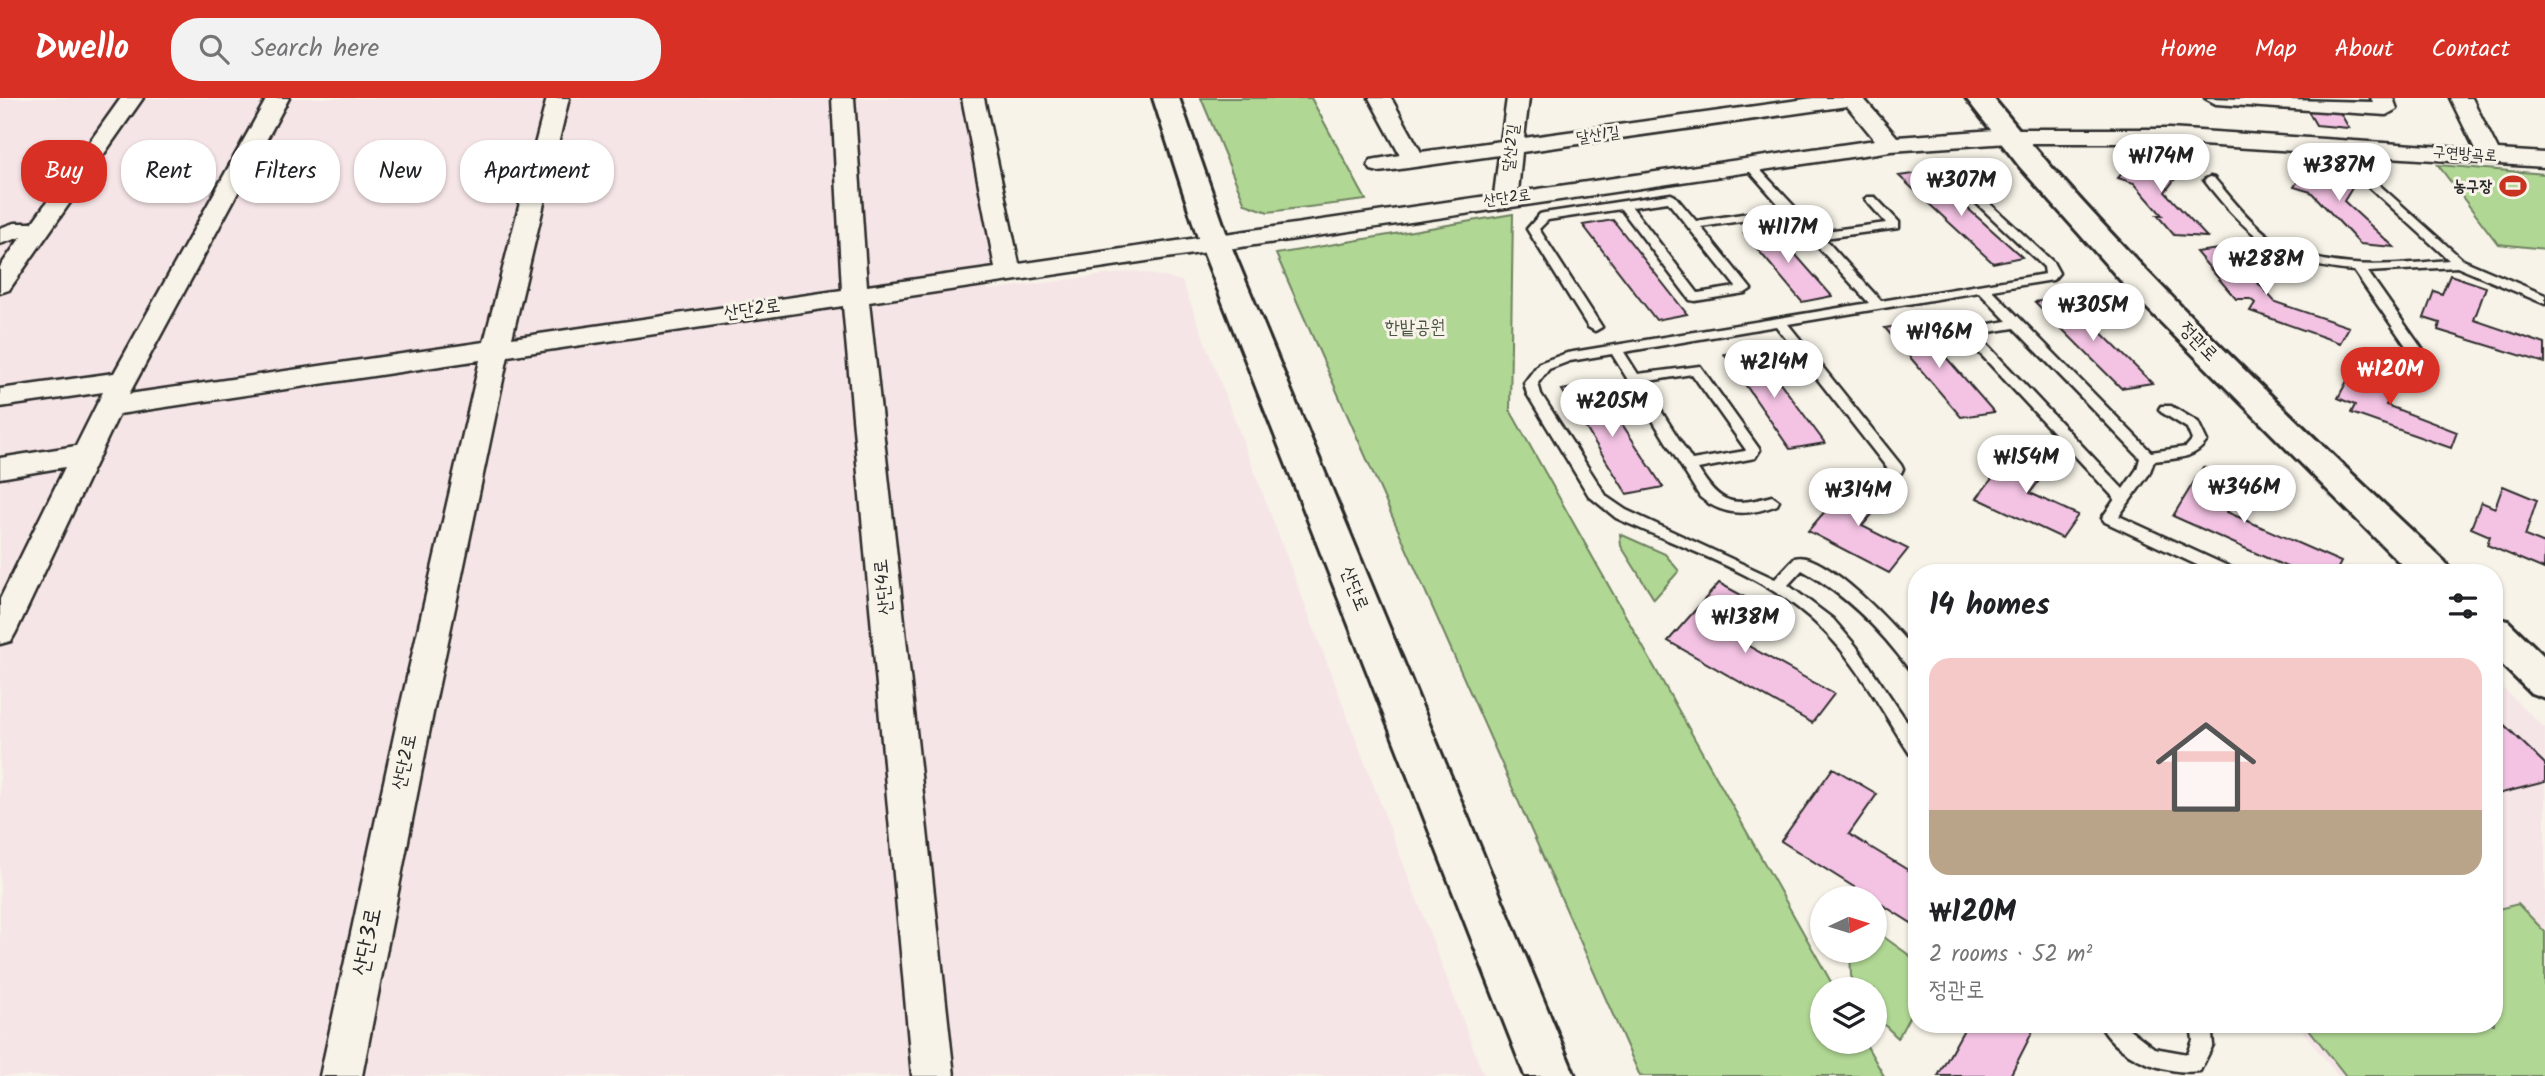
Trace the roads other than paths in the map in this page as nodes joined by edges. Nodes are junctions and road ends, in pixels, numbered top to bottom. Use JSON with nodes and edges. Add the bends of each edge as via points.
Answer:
{"nodes":[{"id":1,"x":132,"y":98,"type":"edge"},
{"id":2,"x":278,"y":98,"type":"edge"},
{"id":3,"x":558,"y":98,"type":"edge"},
{"id":4,"x":843,"y":98,"type":"edge"},
{"id":5,"x":973,"y":98,"type":"edge"},
{"id":6,"x":1166,"y":98,"type":"edge"},
{"id":7,"x":1380,"y":98,"type":"edge"},
{"id":8,"x":1979,"y":98,"type":"edge"},
{"id":9,"x":2216,"y":98,"type":"edge"},
{"id":10,"x":2382,"y":98,"type":"edge"},
{"id":11,"x":2461,"y":98,"type":"edge"},
{"id":12,"x":1852,"y":99,"type":"edge"},
{"id":13,"x":2275,"y":100,"type":"edge"},
{"id":14,"x":1514,"y":102,"type":"edge"},
{"id":15,"x":2008,"y":136,"type":"junction"},
{"id":16,"x":1892,"y":144,"type":"junction"},
{"id":17,"x":2305,"y":144,"type":"junction"},
{"id":18,"x":1511,"y":148,"type":"junction"},
{"id":19,"x":2489,"y":155,"type":"junction"},
{"id":20,"x":1433,"y":158,"type":"junction"},
{"id":21,"x":2545,"y":160,"type":"edge"},
{"id":22,"x":1748,"y":163,"type":"junction"},
{"id":23,"x":1379,"y":165,"type":"dead end"},
{"id":24,"x":1943,"y":166,"type":"dead end"},
{"id":25,"x":2210,"y":180,"type":"dead end"},
{"id":26,"x":2372,"y":184,"type":"dead end"},
{"id":27,"x":1505,"y":198,"type":"junction"},
{"id":28,"x":1871,"y":199,"type":"dead end"},
{"id":29,"x":1624,"y":205,"type":"junction"},
{"id":30,"x":1790,"y":210,"type":"junction"},
{"id":31,"x":1693,"y":225,"type":"junction"},
{"id":32,"x":39,"y":230,"type":"junction"},
{"id":33,"x":0,"y":236,"type":"edge"},
{"id":34,"x":1814,"y":236,"type":"junction"},
{"id":35,"x":1214,"y":241,"type":"junction"},
{"id":36,"x":2459,"y":263,"type":"junction"},
{"id":37,"x":2357,"y":266,"type":"junction"},
{"id":38,"x":1008,"y":271,"type":"junction"},
{"id":39,"x":0,"y":285,"type":"edge"},
{"id":40,"x":1983,"y":289,"type":"junction"},
{"id":41,"x":855,"y":295,"type":"junction"},
{"id":42,"x":2545,"y":300,"type":"edge"},
{"id":43,"x":1878,"y":305,"type":"junction"},
{"id":44,"x":1779,"y":322,"type":"junction"},
{"id":45,"x":2017,"y":323,"type":"junction"},
{"id":46,"x":1595,"y":327,"type":"dead end"},
{"id":47,"x":496,"y":348,"type":"junction"},
{"id":48,"x":1616,"y":349,"type":"junction"},
{"id":49,"x":2420,"y":356,"type":"dead end"},
{"id":50,"x":1635,"y":379,"type":"junction"},
{"id":51,"x":123,"y":380,"type":"junction"},
{"id":52,"x":0,"y":398,"type":"edge"},
{"id":53,"x":109,"y":406,"type":"junction"},
{"id":54,"x":2166,"y":410,"type":"dead end"},
{"id":55,"x":85,"y":454,"type":"junction"},
{"id":56,"x":2148,"y":457,"type":"junction"},
{"id":57,"x":1688,"y":466,"type":"junction"},
{"id":58,"x":0,"y":468,"type":"edge"},
{"id":59,"x":1896,"y":469,"type":"dead end"},
{"id":60,"x":2124,"y":499,"type":"junction"},
{"id":61,"x":1772,"y":501,"type":"dead end"},
{"id":62,"x":2209,"y":564,"type":"edge"},
{"id":63,"x":2424,"y":564,"type":"edge"},
{"id":64,"x":1777,"y":587,"type":"junction"},
{"id":65,"x":0,"y":632,"type":"edge"},
{"id":66,"x":2503,"y":641,"type":"edge"},
{"id":67,"x":1908,"y":656,"type":"edge"},
{"id":68,"x":2545,"y":682,"type":"edge"},
{"id":69,"x":1908,"y":736,"type":"edge"},
{"id":70,"x":395,"y":807,"type":"joint"},
{"id":71,"x":2120,"y":1033,"type":"edge"},
{"id":72,"x":2204,"y":1033,"type":"edge"},
{"id":73,"x":341,"y":1076,"type":"edge"},
{"id":74,"x":933,"y":1076,"type":"edge"},
{"id":75,"x":1550,"y":1076,"type":"edge"}],
"edges":[{"from":1,"to":32,"type":"street"},
{"from":2,"to":51,"type":"street"},
{"from":3,"to":47,"type":"street","name":"산단2로"},
{"from":4,"to":41,"type":"street","name":"산단4로"},
{"from":5,"to":38,"type":"street"},
{"from":6,"to":35,"type":"street","name":"산단로"},
{"from":7,"to":20,"type":"street","via":[[1414,160]]},
{"from":8,"to":15,"type":"street","name":"정관로"},
{"from":9,"to":13,"type":"street"},
{"from":10,"to":13,"type":"street","via":[[2386,109]]},
{"from":11,"to":19,"type":"street"},
{"from":12,"to":16,"type":"street"},
{"from":12,"to":18,"type":"street","name":"달산1길"},
{"from":13,"to":17,"type":"street"},
{"from":14,"to":18,"type":"street","name":"달산2길"},
{"from":15,"to":16,"type":"street","name":"산단2로"},
{"from":15,"to":17,"type":"street","name":"구연방곡로","via":[[2182,136]]},
{"from":15,"to":63,"type":"street","name":"정관로","via":[[2237,382]]},
{"from":16,"to":22,"type":"street","name":"산단2로"},
{"from":17,"to":19,"type":"street","name":"구연방곡로"},
{"from":18,"to":20,"type":"street","name":"달산1길"},
{"from":18,"to":27,"type":"street","name":"달산2길"},
{"from":19,"to":21,"type":"street","name":"구연방곡로"},
{"from":20,"to":23,"type":"street","name":"달산1길"},
{"from":22,"to":27,"type":"street","name":"산단2로"},
{"from":22,"to":30,"type":"lane"},
{"from":24,"to":40,"type":"lane","via":[[2053,273],[2041,280]]},
{"from":25,"to":37,"type":"lane","via":[[2275,246],[2326,265]]},
{"from":26,"to":36,"type":"lane"},
{"from":27,"to":35,"type":"street","name":"산단2로"},
{"from":28,"to":34,"type":"lane","via":[[1895,225]]},
{"from":29,"to":31,"type":"lane","via":[[1671,198]]},
{"from":29,"to":31,"type":"lane","via":[[1695,297],[1745,289]]},
{"from":29,"to":46,"type":"lane","via":[[1544,217],[1533,229]]},
{"from":30,"to":31,"type":"lane"},
{"from":30,"to":34,"type":"lane"},
{"from":32,"to":33,"type":"street","via":[[14,230]]},
{"from":32,"to":39,"type":"street"},
{"from":34,"to":43,"type":"lane"},
{"from":35,"to":38,"type":"street","name":"산단2로"},
{"from":35,"to":75,"type":"street","name":"산단로"},
{"from":36,"to":37,"type":"lane"},
{"from":36,"to":42,"type":"lane"},
{"from":37,"to":49,"type":"lane"},
{"from":38,"to":41,"type":"street","name":"산단2로"},
{"from":40,"to":43,"type":"lane"},
{"from":40,"to":45,"type":"lane"},
{"from":41,"to":47,"type":"street","name":"산단2로"},
{"from":41,"to":74,"type":"street","name":"산단4로"},
{"from":43,"to":44,"type":"lane"},
{"from":44,"to":48,"type":"lane"},
{"from":44,"to":59,"type":"lane"},
{"from":45,"to":56,"type":"lane"},
{"from":45,"to":60,"type":"lane","via":[[1967,332]]},
{"from":47,"to":53,"type":"street","name":"산단2로"},
{"from":47,"to":70,"type":"street","name":"산단2로"},
{"from":48,"to":50,"type":"lane"},
{"from":48,"to":64,"type":"lane","via":[[1554,361],[1531,383],[1594,492],[1621,514]]},
{"from":50,"to":57,"type":"lane"},
{"from":50,"to":57,"type":"lane","via":[[1696,369],[1753,450],[1750,455]]},
{"from":51,"to":52,"type":"street"},
{"from":51,"to":53,"type":"street"},
{"from":53,"to":55,"type":"street"},
{"from":54,"to":56,"type":"lane","via":[[2193,425],[2200,441],[2190,451]]},
{"from":55,"to":58,"type":"street"},
{"from":55,"to":65,"type":"street"},
{"from":56,"to":60,"type":"lane"},
{"from":57,"to":61,"type":"lane","via":[[1718,505],[1755,509]]},
{"from":60,"to":62,"type":"lane","via":[[2110,518]]},
{"from":64,"to":67,"type":"lane","via":[[1800,562],[1822,573],[1861,602]]},
{"from":64,"to":69,"type":"lane","via":[[1835,632]]},
{"from":66,"to":68,"type":"street"},
{"from":70,"to":73,"type":"street","name":"산단3로"},
{"from":71,"to":72,"type":"lane","via":[[2146,1056],[2172,1065],[2193,1064],[2202,1053]]}]}
